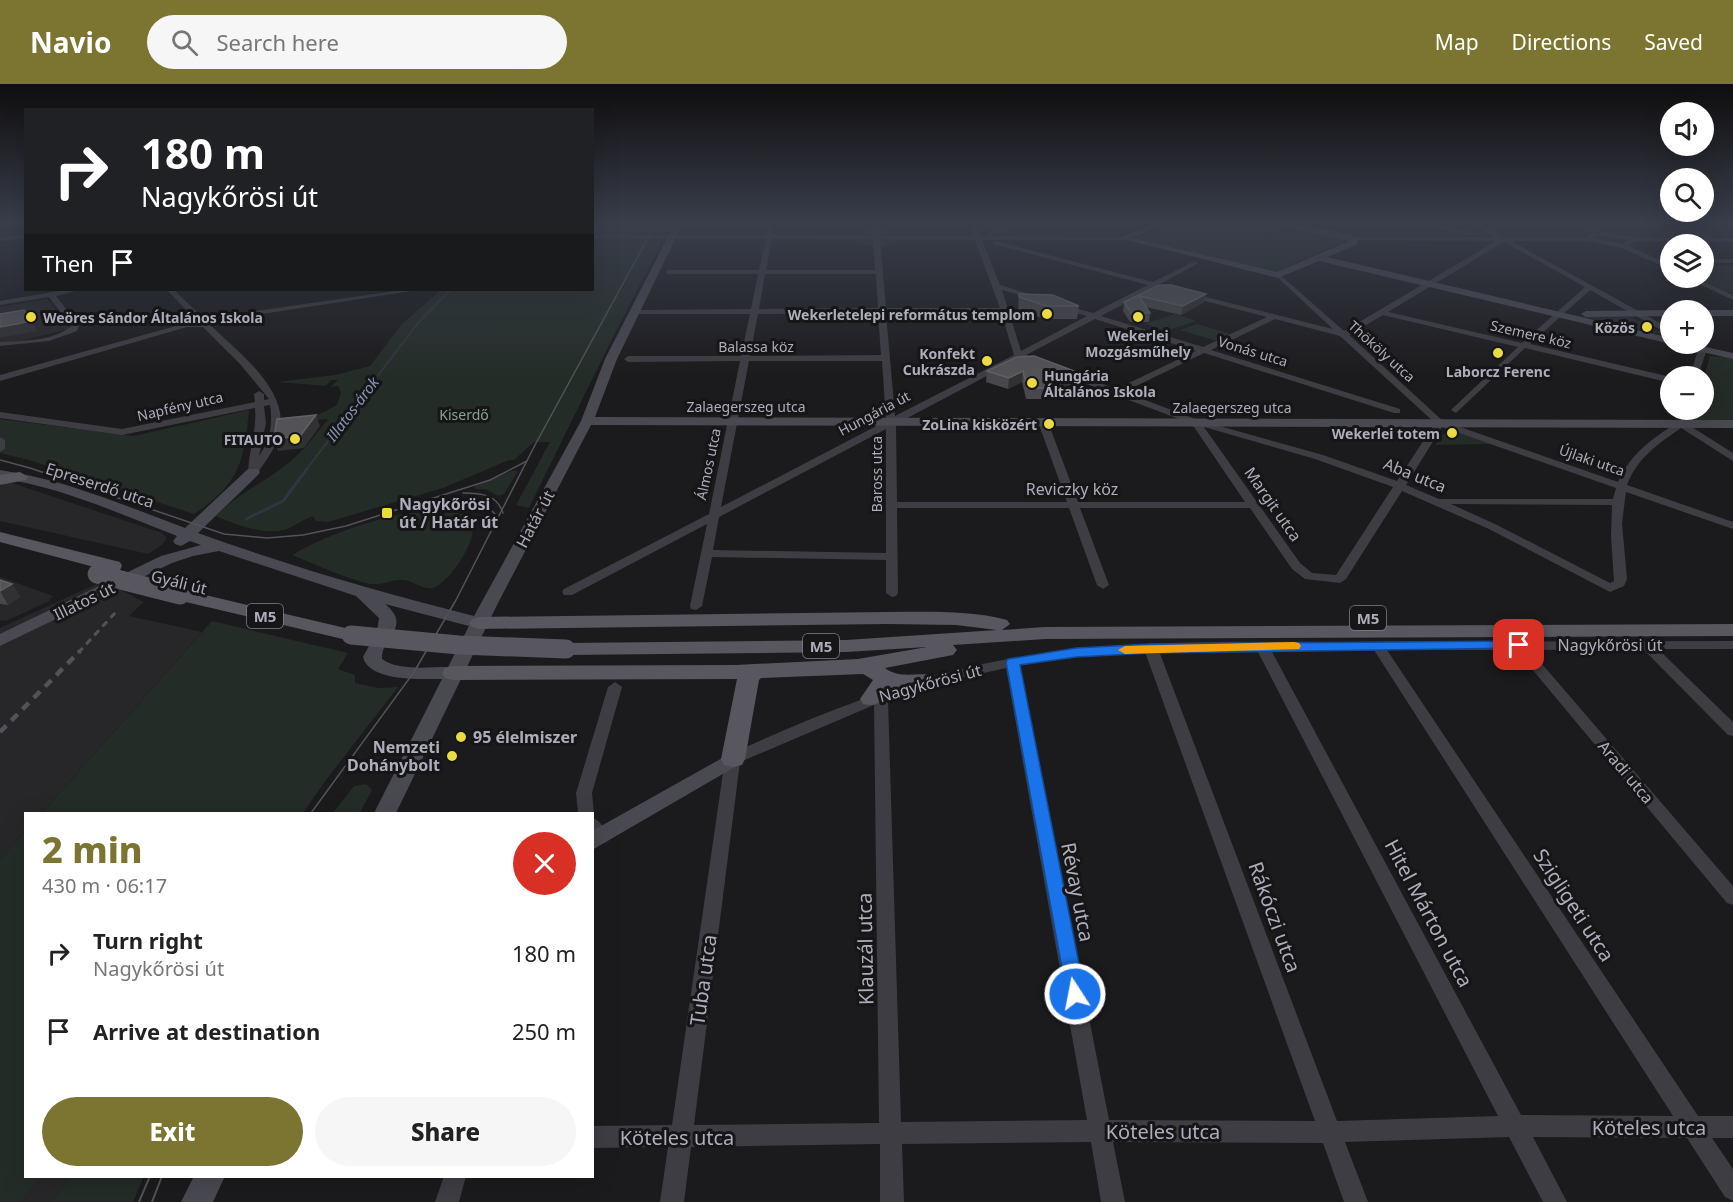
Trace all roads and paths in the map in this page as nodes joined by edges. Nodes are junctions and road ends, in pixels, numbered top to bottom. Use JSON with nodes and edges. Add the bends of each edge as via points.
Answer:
{"nodes":[{"id":1,"x":653,"y":275,"type":"edge"},
{"id":2,"x":761,"y":275,"type":"edge"},
{"id":3,"x":879,"y":275,"type":"edge"},
{"id":4,"x":993,"y":275,"type":"edge"},
{"id":5,"x":1117,"y":275,"type":"edge"},
{"id":6,"x":1172,"y":275,"type":"edge"},
{"id":7,"x":1278,"y":275,"type":"edge"},
{"id":8,"x":1394,"y":275,"type":"edge"},
{"id":9,"x":1446,"y":275,"type":"edge"},
{"id":10,"x":1568,"y":275,"type":"edge"},
{"id":11,"x":1432,"y":284,"type":"junction"},
{"id":12,"x":997,"y":285,"type":"junction"},
{"id":13,"x":1154,"y":285,"type":"junction"},
{"id":14,"x":1165,"y":287,"type":"edge"},
{"id":15,"x":1589,"y":287,"type":"junction"},
{"id":16,"x":1712,"y":288,"type":"edge"},
{"id":17,"x":1176,"y":290,"type":"edge"},
{"id":18,"x":69,"y":291,"type":"edge"},
{"id":19,"x":171,"y":291,"type":"edge"},
{"id":20,"x":407,"y":291,"type":"edge"},
{"id":21,"x":51,"y":294,"type":"junction"},
{"id":22,"x":1733,"y":298,"type":"edge"},
{"id":23,"x":0,"y":303,"type":"edge"},
{"id":24,"x":1004,"y":310,"type":"junction"},
{"id":25,"x":754,"y":311,"type":"junction"},
{"id":26,"x":882,"y":311,"type":"junction"},
{"id":27,"x":635,"y":312,"type":"junction"},
{"id":28,"x":1384,"y":313,"type":"junction"},
{"id":29,"x":1636,"y":313,"type":"junction"},
{"id":30,"x":1660,"y":313,"type":"edge"},
{"id":31,"x":1714,"y":313,"type":"edge"},
{"id":32,"x":1733,"y":313,"type":"edge"},
{"id":33,"x":1559,"y":314,"type":"junction"},
{"id":34,"x":1094,"y":316,"type":"junction"},
{"id":35,"x":1275,"y":316,"type":"junction"},
{"id":36,"x":201,"y":321,"type":"junction"},
{"id":37,"x":1660,"y":326,"type":"edge"},
{"id":38,"x":1344,"y":335,"type":"junction"},
{"id":39,"x":1660,"y":338,"type":"edge"},
{"id":40,"x":0,"y":344,"type":"edge"},
{"id":41,"x":1523,"y":346,"type":"junction"},
{"id":42,"x":1204,"y":350,"type":"junction"},
{"id":43,"x":1714,"y":351,"type":"edge"},
{"id":44,"x":1018,"y":355,"type":"junction"},
{"id":45,"x":1733,"y":356,"type":"edge"},
{"id":46,"x":884,"y":358,"type":"junction"},
{"id":47,"x":628,"y":359,"type":"dead end"},
{"id":48,"x":745,"y":359,"type":"junction"},
{"id":49,"x":1660,"y":377,"type":"edge"},
{"id":50,"x":0,"y":378,"type":"edge"},
{"id":51,"x":258,"y":381,"type":"junction"},
{"id":52,"x":1116,"y":392,"type":"junction"},
{"id":53,"x":274,"y":401,"type":"junction"},
{"id":54,"x":260,"y":404,"type":"junction"},
{"id":55,"x":1397,"y":411,"type":"dead end"},
{"id":56,"x":1456,"y":411,"type":"dead end"},
{"id":57,"x":0,"y":415,"type":"edge"},
{"id":58,"x":1682,"y":420,"type":"edge"},
{"id":59,"x":587,"y":421,"type":"junction"},
{"id":60,"x":732,"y":421,"type":"junction"},
{"id":61,"x":891,"y":422,"type":"junction"},
{"id":62,"x":1042,"y":422,"type":"junction"},
{"id":63,"x":1195,"y":422,"type":"junction"},
{"id":64,"x":1440,"y":423,"type":"junction"},
{"id":65,"x":1681,"y":424,"type":"junction"},
{"id":66,"x":1733,"y":424,"type":"edge"},
{"id":67,"x":0,"y":440,"type":"edge"},
{"id":68,"x":0,"y":449,"type":"edge"},
{"id":69,"x":1733,"y":458,"type":"edge"},
{"id":70,"x":253,"y":472,"type":"junction"},
{"id":71,"x":0,"y":474,"type":"edge"},
{"id":72,"x":20,"y":477,"type":"junction"},
{"id":73,"x":0,"y":480,"type":"edge"},
{"id":74,"x":1400,"y":486,"type":"junction"},
{"id":75,"x":1622,"y":486,"type":"junction"},
{"id":76,"x":1436,"y":501,"type":"junction"},
{"id":77,"x":1618,"y":502,"type":"junction"},
{"id":78,"x":891,"y":505,"type":"junction"},
{"id":79,"x":1074,"y":505,"type":"junction"},
{"id":80,"x":1253,"y":505,"type":"junction"},
{"id":81,"x":714,"y":514,"type":"junction"},
{"id":82,"x":1733,"y":526,"type":"edge"},
{"id":83,"x":188,"y":534,"type":"junction"},
{"id":84,"x":0,"y":537,"type":"edge"},
{"id":85,"x":222,"y":547,"type":"junction"},
{"id":86,"x":0,"y":550,"type":"edge"},
{"id":87,"x":706,"y":553,"type":"junction"},
{"id":88,"x":892,"y":557,"type":"junction"},
{"id":89,"x":166,"y":558,"type":"junction"},
{"id":90,"x":259,"y":561,"type":"junction"},
{"id":91,"x":105,"y":570,"type":"junction"},
{"id":92,"x":134,"y":577,"type":"junction"},
{"id":93,"x":1103,"y":585,"type":"dead end"},
{"id":94,"x":355,"y":591,"type":"junction"},
{"id":95,"x":568,"y":592,"type":"dead end"},
{"id":96,"x":892,"y":593,"type":"dead end"},
{"id":97,"x":696,"y":606,"type":"dead end"},
{"id":98,"x":1733,"y":616,"type":"edge"},
{"id":99,"x":479,"y":623,"type":"junction"},
{"id":100,"x":1000,"y":624,"type":"junction"},
{"id":101,"x":1733,"y":630,"type":"edge"},
{"id":102,"x":1075,"y":633,"type":"junction"},
{"id":103,"x":0,"y":641,"type":"edge"},
{"id":104,"x":568,"y":643,"type":"junction"},
{"id":105,"x":1519,"y":645,"type":"junction"},
{"id":106,"x":1646,"y":645,"type":"junction"},
{"id":107,"x":1733,"y":645,"type":"edge"},
{"id":108,"x":1262,"y":646,"type":"junction"},
{"id":109,"x":1378,"y":646,"type":"junction"},
{"id":110,"x":1151,"y":649,"type":"junction"},
{"id":111,"x":1012,"y":662,"type":"junction"},
{"id":112,"x":858,"y":666,"type":"junction"},
{"id":113,"x":755,"y":671,"type":"junction"},
{"id":114,"x":453,"y":673,"type":"junction"},
{"id":115,"x":928,"y":681,"type":"joint"},
{"id":116,"x":615,"y":687,"type":"dead end"},
{"id":117,"x":879,"y":691,"type":"junction"},
{"id":118,"x":1733,"y":731,"type":"edge"},
{"id":119,"x":733,"y":759,"type":"junction"},
{"id":120,"x":385,"y":812,"type":"edge"},
{"id":121,"x":586,"y":812,"type":"edge"},
{"id":122,"x":595,"y":834,"type":"edge"},
{"id":123,"x":1733,"y":898,"type":"edge"},
{"id":124,"x":1516,"y":1126,"type":"junction"},
{"id":125,"x":1733,"y":1127,"type":"edge"},
{"id":126,"x":1693,"y":1128,"type":"junction"},
{"id":127,"x":1100,"y":1131,"type":"junction"},
{"id":128,"x":1330,"y":1132,"type":"junction"},
{"id":129,"x":891,"y":1134,"type":"junction"},
{"id":130,"x":594,"y":1137,"type":"edge"},
{"id":131,"x":681,"y":1137,"type":"junction"},
{"id":132,"x":209,"y":1178,"type":"edge"},
{"id":133,"x":454,"y":1178,"type":"edge"},
{"id":134,"x":1733,"y":1189,"type":"edge"},
{"id":135,"x":197,"y":1202,"type":"edge"},
{"id":136,"x":447,"y":1202,"type":"edge"},
{"id":137,"x":672,"y":1202,"type":"edge"},
{"id":138,"x":892,"y":1202,"type":"edge"},
{"id":139,"x":1113,"y":1202,"type":"edge"},
{"id":140,"x":1356,"y":1202,"type":"edge"},
{"id":141,"x":1555,"y":1202,"type":"edge"}],
"edges":[{"from":1,"to":27,"type":"street","name":"Határ út"},
{"from":2,"to":25,"type":"street","name":"Álmos utca"},
{"from":3,"to":26,"type":"street","name":"Baross utca"},
{"from":4,"to":12,"type":"street"},
{"from":5,"to":13,"type":"street"},
{"from":6,"to":13,"type":"street","name":"Hungária út"},
{"from":7,"to":38,"type":"street","name":"Thököly utca"},
{"from":8,"to":11,"type":"street"},
{"from":9,"to":11,"type":"street"},
{"from":10,"to":15,"type":"street"},
{"from":11,"to":28,"type":"street"},
{"from":11,"to":33,"type":"street"},
{"from":12,"to":24,"type":"street"},
{"from":12,"to":34,"type":"street","name":"Vonás utca"},
{"from":13,"to":14,"type":"street"},
{"from":13,"to":34,"type":"street","name":"Hungária út"},
{"from":15,"to":29,"type":"street"},
{"from":15,"to":33,"type":"street"},
{"from":16,"to":22,"type":"street"},
{"from":17,"to":35,"type":"street"},
{"from":18,"to":21,"type":"street"},
{"from":19,"to":36,"type":"street"},
{"from":20,"to":36,"type":"street"},
{"from":21,"to":23,"type":"street"},
{"from":21,"to":40,"type":"street","via":[[74,329],[51,337]]},
{"from":24,"to":26,"type":"street"},
{"from":24,"to":44,"type":"street"},
{"from":25,"to":26,"type":"street"},
{"from":25,"to":27,"type":"street"},
{"from":25,"to":48,"type":"street","name":"Álmos utca"},
{"from":26,"to":46,"type":"street","name":"Baross utca"},
{"from":27,"to":59,"type":"street","name":"Határ út","via":[[611,359]]},
{"from":28,"to":38,"type":"street"},
{"from":28,"to":41,"type":"street","name":"Szemere köz"},
{"from":29,"to":30,"type":"street"},
{"from":29,"to":33,"type":"street"},
{"from":29,"to":37,"type":"street"},
{"from":31,"to":32,"type":"street"},
{"from":33,"to":39,"type":"street"},
{"from":33,"to":41,"type":"street"},
{"from":34,"to":42,"type":"street","name":"Vonás utca"},
{"from":34,"to":44,"type":"street","name":"Hungária út"},
{"from":35,"to":38,"type":"street"},
{"from":35,"to":42,"type":"street"},
{"from":36,"to":50,"type":"street"},
{"from":36,"to":51,"type":"street"},
{"from":38,"to":64,"type":"street","name":"Thököly utca"},
{"from":41,"to":49,"type":"street","name":"Szemere köz"},
{"from":41,"to":56,"type":"street"},
{"from":42,"to":52,"type":"street"},
{"from":42,"to":55,"type":"street","name":"Vonás utca"},
{"from":43,"to":45,"type":"street"},
{"from":44,"to":52,"type":"street","name":"Aba utca"},
{"from":44,"to":61,"type":"street","name":"Hungária út"},
{"from":46,"to":48,"type":"street","name":"Balassa köz"},
{"from":46,"to":61,"type":"street","name":"Baross utca"},
{"from":47,"to":48,"type":"street","name":"Balassa köz"},
{"from":48,"to":60,"type":"street","name":"Álmos utca"},
{"from":51,"to":53,"type":"street"},
{"from":51,"to":54,"type":"street"},
{"from":52,"to":63,"type":"street","name":"Aba utca"},
{"from":53,"to":54,"type":"street","name":"Napfény utca"},
{"from":53,"to":70,"type":"street","via":[[274,437]]},
{"from":54,"to":57,"type":"street","name":"Napfény utca","via":[[131,432]]},
{"from":54,"to":70,"type":"street"},
{"from":58,"to":65,"type":"street"},
{"from":59,"to":60,"type":"street","name":"Zalaegerszeg utca"},
{"from":59,"to":99,"type":"street","name":"Határ út"},
{"from":60,"to":61,"type":"street","name":"Zalaegerszeg utca"},
{"from":60,"to":81,"type":"street","name":"Álmos utca"},
{"from":61,"to":62,"type":"street","name":"Zalaegerszeg utca"},
{"from":61,"to":78,"type":"street","name":"Baross utca"},
{"from":61,"to":81,"type":"street","name":"Hungária út"},
{"from":62,"to":63,"type":"street","name":"Zalaegerszeg utca"},
{"from":62,"to":79,"type":"street"},
{"from":63,"to":64,"type":"street","name":"Zalaegerszeg utca"},
{"from":63,"to":74,"type":"street","name":"Aba utca","via":[[1319,457]]},
{"from":63,"to":80,"type":"street","name":"Margit utca"},
{"from":64,"to":65,"type":"street","name":"Zalaegerszeg utca"},
{"from":64,"to":74,"type":"street"},
{"from":64,"to":75,"type":"street","name":"Újlaki utca"},
{"from":65,"to":66,"type":"street","name":"Zalaegerszeg utca"},
{"from":65,"to":69,"type":"street"},
{"from":65,"to":75,"type":"street","via":[[1649,446],[1629,468]]},
{"from":67,"to":68,"type":"street"},
{"from":70,"to":83,"type":"street"},
{"from":71,"to":72,"type":"street","name":"Epreserdő utca"},
{"from":72,"to":73,"type":"main road"},
{"from":72,"to":83,"type":"street","name":"Epreserdő utca"},
{"from":74,"to":76,"type":"street","name":"Aba utca"},
{"from":74,"to":80,"type":"street","name":"Margit utca","via":[[1340,579],[1309,576],[1296,566]]},
{"from":75,"to":77,"type":"street"},
{"from":75,"to":82,"type":"street","name":"Újlaki utca"},
{"from":76,"to":77,"type":"street"},
{"from":76,"to":77,"type":"street","name":"Aba utca","via":[[1610,588],[1622,579],[1617,542]]},
{"from":78,"to":79,"type":"street","name":"Reviczky köz"},
{"from":78,"to":88,"type":"street","name":"Baross utca"},
{"from":79,"to":80,"type":"street","name":"Reviczky köz"},
{"from":79,"to":93,"type":"street"},
{"from":81,"to":87,"type":"street","name":"Álmos utca"},
{"from":81,"to":95,"type":"street","name":"Hungária út"},
{"from":83,"to":85,"type":"street","name":"Illatos út"},
{"from":83,"to":89,"type":"street","name":"Illatos út"},
{"from":84,"to":91,"type":"main road","name":"Gyáli út","number":"M5"},
{"from":85,"to":89,"type":"street","name":"Illatos út","via":[[191,550]]},
{"from":85,"to":90,"type":"street","name":"Illatos út"},
{"from":86,"to":91,"type":"main road","name":"Gyáli út","number":"M5"},
{"from":87,"to":88,"type":"street"},
{"from":87,"to":97,"type":"street","name":"Álmos utca"},
{"from":88,"to":96,"type":"street","name":"Baross utca"},
{"from":89,"to":92,"type":"street","name":"Illatos út"},
{"from":90,"to":92,"type":"street","via":[[222,557],[192,560]]},
{"from":90,"to":94,"type":"street","name":"Illatos út"},
{"from":91,"to":104,"type":"main road","name":"Gyáli út","number":"M5","bridge":true,"via":[[354,629],[459,645]]},
{"from":92,"to":103,"type":"street","name":"Illatos út"},
{"from":94,"to":99,"type":"street","name":"Illatos út"},
{"from":94,"to":114,"type":"street","name":"Illatos út","via":[[385,613],[388,620],[387,631],[372,654],[377,665]]},
{"from":98,"to":100,"type":"main road","name":"Nagykőrösi út","number":"M5","via":[[1177,619]]},
{"from":99,"to":100,"type":"main road","via":[[886,618]]},
{"from":99,"to":114,"type":"street","name":"Határ út"},
{"from":100,"to":104,"type":"main road","name":"Nagykőrösi út","number":"M5","via":[[833,635]]},
{"from":101,"to":102,"type":"main road","name":"Nagykőrösi út","number":"M5"},
{"from":102,"to":104,"type":"main road","name":"Nagykőrösi út","number":"M5","via":[[836,646]]},
{"from":102,"to":112,"type":"main road"},
{"from":105,"to":106,"type":"street","name":"Nagykőrösi út"},
{"from":105,"to":109,"type":"street","name":"Nagykőrösi út"},
{"from":105,"to":123,"type":"street","name":"Aradi utca"},
{"from":106,"to":107,"type":"street","name":"Nagykőrösi út"},
{"from":106,"to":118,"type":"street"},
{"from":108,"to":109,"type":"street","name":"Nagykőrösi út"},
{"from":108,"to":110,"type":"street","name":"Nagykőrösi út"},
{"from":108,"to":124,"type":"street","name":"Hitel Márton utca"},
{"from":109,"to":126,"type":"street","name":"Szigligeti utca"},
{"from":110,"to":111,"type":"street","name":"Nagykőrösi út","via":[[1076,652]]},
{"from":110,"to":128,"type":"street","name":"Rákóczi utca"},
{"from":111,"to":115,"type":"street","name":"Nagykőrösi út"},
{"from":111,"to":127,"type":"street","name":"Révay utca"},
{"from":112,"to":113,"type":"main road"},
{"from":112,"to":117,"type":"main road","via":[[874,669]]},
{"from":113,"to":114,"type":"main road"},
{"from":113,"to":119,"type":"main road","via":[[748,678]]},
{"from":114,"to":120,"type":"street","name":"Határ út"},
{"from":115,"to":117,"type":"main road","via":[[903,682]]},
{"from":116,"to":121,"type":"street","via":[[584,793]]},
{"from":117,"to":119,"type":"street","name":"Nagykőrösi út"},
{"from":117,"to":129,"type":"street","name":"Klauzál utca"},
{"from":119,"to":122,"type":"street","name":"Nagykőrösi út"},
{"from":119,"to":131,"type":"street","name":"Tuba utca"},
{"from":124,"to":126,"type":"street","name":"Köteles utca"},
{"from":124,"to":128,"type":"street","name":"Köteles utca"},
{"from":124,"to":141,"type":"street","name":"Hitel Márton utca"},
{"from":125,"to":126,"type":"street","name":"Köteles utca"},
{"from":126,"to":134,"type":"street","name":"Szigligeti utca"},
{"from":127,"to":128,"type":"street","name":"Köteles utca"},
{"from":127,"to":129,"type":"street","name":"Köteles utca"},
{"from":127,"to":139,"type":"street","name":"Révay utca"},
{"from":128,"to":140,"type":"street","name":"Rákóczi utca"},
{"from":129,"to":131,"type":"street","name":"Köteles utca"},
{"from":129,"to":138,"type":"street","name":"Klauzál utca"},
{"from":130,"to":131,"type":"street","name":"Köteles utca"},
{"from":131,"to":137,"type":"street","name":"Tuba utca"},
{"from":132,"to":135,"type":"street"},
{"from":133,"to":136,"type":"street"}]}
